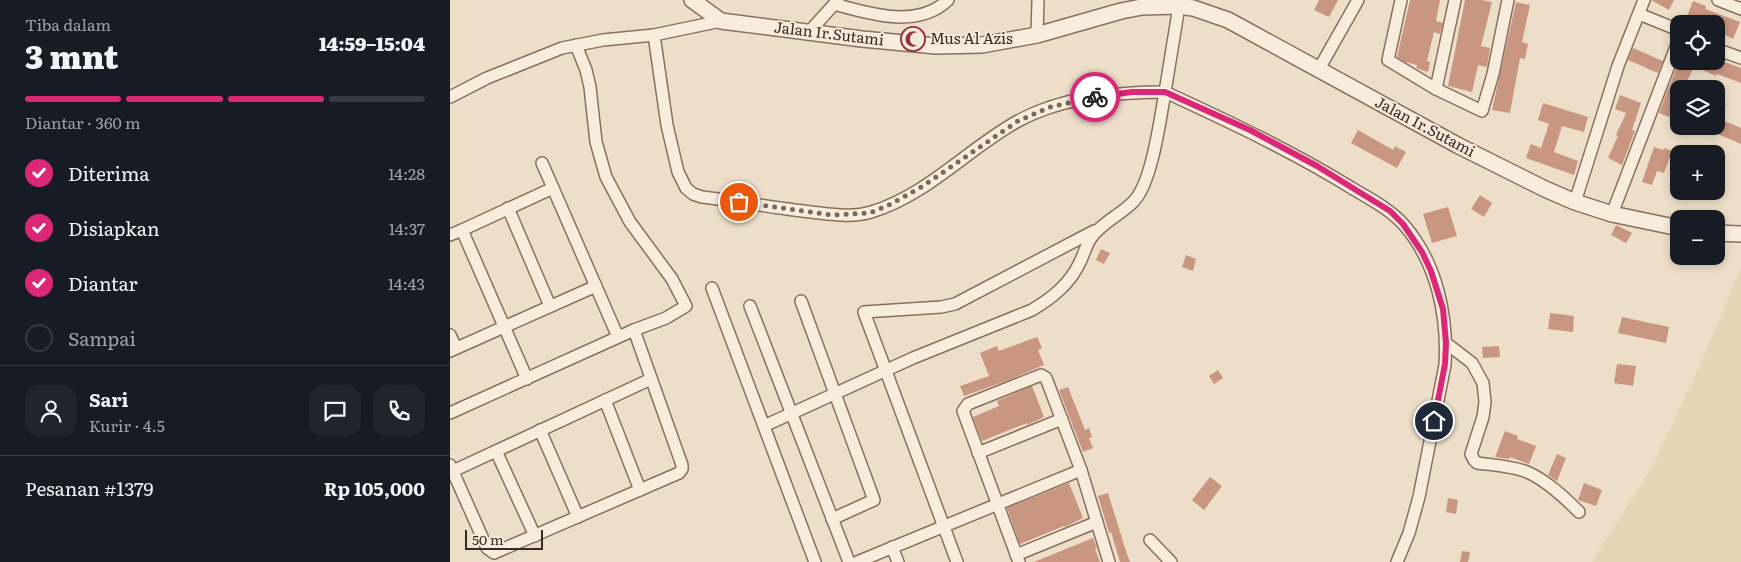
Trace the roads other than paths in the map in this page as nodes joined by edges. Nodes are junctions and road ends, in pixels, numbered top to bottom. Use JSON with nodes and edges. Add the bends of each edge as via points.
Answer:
{"nodes":[{"id":1,"x":692,"y":0,"type":"edge"},
{"id":2,"x":948,"y":0,"type":"edge"},
{"id":3,"x":1038,"y":0,"type":"edge"},
{"id":4,"x":1358,"y":0,"type":"edge"},
{"id":5,"x":1401,"y":0,"type":"edge"},
{"id":6,"x":1455,"y":0,"type":"edge"},
{"id":7,"x":1508,"y":0,"type":"edge"},
{"id":8,"x":1644,"y":0,"type":"edge"},
{"id":9,"x":1718,"y":0,"type":"edge"},
{"id":10,"x":836,"y":2,"type":"edge"},
{"id":11,"x":1179,"y":6,"type":"junction"},
{"id":12,"x":1741,"y":10,"type":"edge"},
{"id":13,"x":1639,"y":14,"type":"junction"},
{"id":14,"x":721,"y":20,"type":"junction"},
{"id":15,"x":1670,"y":27,"type":"edge"},
{"id":16,"x":809,"y":32,"type":"junction"},
{"id":17,"x":654,"y":35,"type":"junction"},
{"id":18,"x":1037,"y":35,"type":"junction"},
{"id":19,"x":576,"y":45,"type":"junction"},
{"id":20,"x":1725,"y":52,"type":"edge"},
{"id":21,"x":1741,"y":58,"type":"edge"},
{"id":22,"x":1670,"y":63,"type":"edge"},
{"id":23,"x":1319,"y":69,"type":"junction"},
{"id":24,"x":1436,"y":88,"type":"junction"},
{"id":25,"x":1165,"y":92,"type":"junction"},
{"id":26,"x":450,"y":97,"type":"edge"},
{"id":27,"x":542,"y":163,"type":"dead end"},
{"id":28,"x":553,"y":188,"type":"junction"},
{"id":29,"x":1576,"y":202,"type":"junction"},
{"id":30,"x":508,"y":208,"type":"junction"},
{"id":31,"x":1612,"y":214,"type":"junction"},
{"id":32,"x":1670,"y":226,"type":"edge"},
{"id":33,"x":1098,"y":229,"type":"junction"},
{"id":34,"x":462,"y":230,"type":"junction"},
{"id":35,"x":1725,"y":233,"type":"edge"},
{"id":36,"x":1741,"y":234,"type":"edge"},
{"id":37,"x":450,"y":235,"type":"edge"},
{"id":38,"x":596,"y":286,"type":"junction"},
{"id":39,"x":712,"y":288,"type":"dead end"},
{"id":40,"x":801,"y":301,"type":"dead end"},
{"id":41,"x":550,"y":306,"type":"junction"},
{"id":42,"x":750,"y":306,"type":"dead end"},
{"id":43,"x":504,"y":326,"type":"junction"},
{"id":44,"x":634,"y":330,"type":"junction"},
{"id":45,"x":450,"y":334,"type":"edge"},
{"id":46,"x":618,"y":337,"type":"junction"},
{"id":47,"x":1446,"y":343,"type":"junction"},
{"id":48,"x":453,"y":350,"type":"edge"},
{"id":49,"x":886,"y":371,"type":"junction"},
{"id":50,"x":527,"y":379,"type":"junction"},
{"id":51,"x":651,"y":379,"type":"junction"},
{"id":52,"x":836,"y":393,"type":"junction"},
{"id":53,"x":605,"y":400,"type":"junction"},
{"id":54,"x":450,"y":413,"type":"edge"},
{"id":55,"x":791,"y":414,"type":"junction"},
{"id":56,"x":1062,"y":420,"type":"junction"},
{"id":57,"x":764,"y":426,"type":"junction"},
{"id":58,"x":540,"y":430,"type":"junction"},
{"id":59,"x":496,"y":451,"type":"junction"},
{"id":60,"x":978,"y":453,"type":"junction"},
{"id":61,"x":451,"y":468,"type":"edge"},
{"id":62,"x":1081,"y":470,"type":"junction"},
{"id":63,"x":640,"y":490,"type":"junction"},
{"id":64,"x":997,"y":505,"type":"junction"},
{"id":65,"x":1579,"y":512,"type":"dead end"},
{"id":66,"x":578,"y":517,"type":"junction"},
{"id":67,"x":832,"y":519,"type":"junction"},
{"id":68,"x":1097,"y":522,"type":"junction"},
{"id":69,"x":943,"y":527,"type":"junction"},
{"id":70,"x":534,"y":536,"type":"junction"},
{"id":71,"x":1150,"y":540,"type":"dead end"},
{"id":72,"x":892,"y":547,"type":"junction"},
{"id":73,"x":1018,"y":558,"type":"edge"},
{"id":74,"x":815,"y":562,"type":"edge"},
{"id":75,"x":848,"y":562,"type":"edge"},
{"id":76,"x":856,"y":562,"type":"edge"},
{"id":77,"x":898,"y":562,"type":"edge"},
{"id":78,"x":957,"y":562,"type":"edge"},
{"id":79,"x":1109,"y":562,"type":"edge"},
{"id":80,"x":1171,"y":562,"type":"edge"},
{"id":81,"x":1397,"y":562,"type":"edge"}],
"edges":[{"from":1,"to":14,"type":"street","name":"Jalan Ir.Sutami"},
{"from":2,"to":10,"type":"street","via":[[926,14],[904,16],[878,15]]},
{"from":3,"to":18,"type":"street"},
{"from":4,"to":23,"type":"street"},
{"from":5,"to":24,"type":"street","via":[[1388,60]]},
{"from":6,"to":24,"type":"street"},
{"from":7,"to":24,"type":"street","via":[[1482,111]]},
{"from":8,"to":13,"type":"street"},
{"from":9,"to":12,"type":"street"},
{"from":10,"to":16,"type":"street"},
{"from":11,"to":18,"type":"street","name":"Jalan Ir.Sutami","via":[[1121,11]]},
{"from":11,"to":23,"type":"street","name":"Jalan Ir.Sutami","via":[[1228,20]]},
{"from":11,"to":25,"type":"street"},
{"from":13,"to":15,"type":"street"},
{"from":13,"to":29,"type":"street","via":[[1618,66]]},
{"from":14,"to":16,"type":"street","name":"Jalan Ir.Sutami"},
{"from":14,"to":17,"type":"street"},
{"from":16,"to":18,"type":"street","name":"Jalan Ir.Sutami","via":[[936,46],[982,45]]},
{"from":17,"to":19,"type":"street"},
{"from":17,"to":25,"type":"street","via":[[667,125],[678,172],[686,188],[702,197],[813,213],[847,215],[880,209],[923,186],[1018,121],[1050,107],[1132,92]]},
{"from":19,"to":26,"type":"street","via":[[487,78]]},
{"from":19,"to":44,"type":"street","via":[[590,87],[596,142],[606,177],[630,222],[672,279],[686,306],[666,318]]},
{"from":20,"to":21,"type":"street"},
{"from":22,"to":31,"type":"street"},
{"from":23,"to":29,"type":"street","name":"Jalan Ir.Sutami","via":[[1459,146]]},
{"from":25,"to":33,"type":"street","via":[[1149,170],[1140,194],[1124,211]]},
{"from":25,"to":47,"type":"street","via":[[1250,130],[1390,211],[1412,236],[1431,271],[1443,309]]},
{"from":27,"to":28,"type":"street"},
{"from":28,"to":30,"type":"street"},
{"from":28,"to":38,"type":"street"},
{"from":29,"to":31,"type":"street","name":"Jalan Ir.Sutami"},
{"from":30,"to":34,"type":"street"},
{"from":30,"to":41,"type":"street"},
{"from":31,"to":32,"type":"street","name":"Jalan Ir.Sutami"},
{"from":33,"to":49,"type":"street","via":[[1072,277],[1047,301]]},
{"from":33,"to":49,"type":"street","via":[[955,304],[864,312]]},
{"from":34,"to":37,"type":"street"},
{"from":34,"to":43,"type":"street"},
{"from":35,"to":36,"type":"street"},
{"from":38,"to":41,"type":"street"},
{"from":38,"to":46,"type":"street"},
{"from":39,"to":57,"type":"street"},
{"from":40,"to":52,"type":"street"},
{"from":41,"to":43,"type":"street"},
{"from":42,"to":55,"type":"street"},
{"from":43,"to":48,"type":"street"},
{"from":43,"to":50,"type":"street"},
{"from":44,"to":46,"type":"street"},
{"from":44,"to":51,"type":"street"},
{"from":45,"to":48,"type":"street"},
{"from":46,"to":50,"type":"street"},
{"from":47,"to":65,"type":"street","via":[[1472,363],[1483,383],[1485,402],[1472,451],[1474,460],[1526,472],[1544,482]]},
{"from":47,"to":81,"type":"street","via":[[1445,364],[1419,497]]},
{"from":49,"to":52,"type":"street"},
{"from":49,"to":69,"type":"street"},
{"from":50,"to":54,"type":"street"},
{"from":51,"to":53,"type":"street"},
{"from":51,"to":63,"type":"street","via":[[682,469]]},
{"from":52,"to":55,"type":"street"},
{"from":52,"to":67,"type":"street","via":[[874,500]]},
{"from":53,"to":58,"type":"street"},
{"from":53,"to":63,"type":"street"},
{"from":55,"to":57,"type":"street"},
{"from":55,"to":67,"type":"street"},
{"from":56,"to":60,"type":"street"},
{"from":56,"to":60,"type":"street","via":[[1046,378],[1038,376],[966,406],[964,414]]},
{"from":56,"to":62,"type":"street"},
{"from":57,"to":74,"type":"street"},
{"from":58,"to":59,"type":"street"},
{"from":58,"to":66,"type":"street"},
{"from":59,"to":61,"type":"street"},
{"from":59,"to":70,"type":"street"},
{"from":60,"to":64,"type":"street"},
{"from":61,"to":70,"type":"street","via":[[489,551],[494,553]]},
{"from":62,"to":64,"type":"street"},
{"from":62,"to":68,"type":"street"},
{"from":63,"to":66,"type":"street"},
{"from":64,"to":69,"type":"street"},
{"from":64,"to":73,"type":"street"},
{"from":66,"to":70,"type":"street"},
{"from":67,"to":75,"type":"street"},
{"from":68,"to":73,"type":"street"},
{"from":68,"to":79,"type":"street"},
{"from":69,"to":72,"type":"street"},
{"from":69,"to":78,"type":"street"},
{"from":71,"to":80,"type":"street"},
{"from":72,"to":76,"type":"street"},
{"from":72,"to":77,"type":"street"}]}
